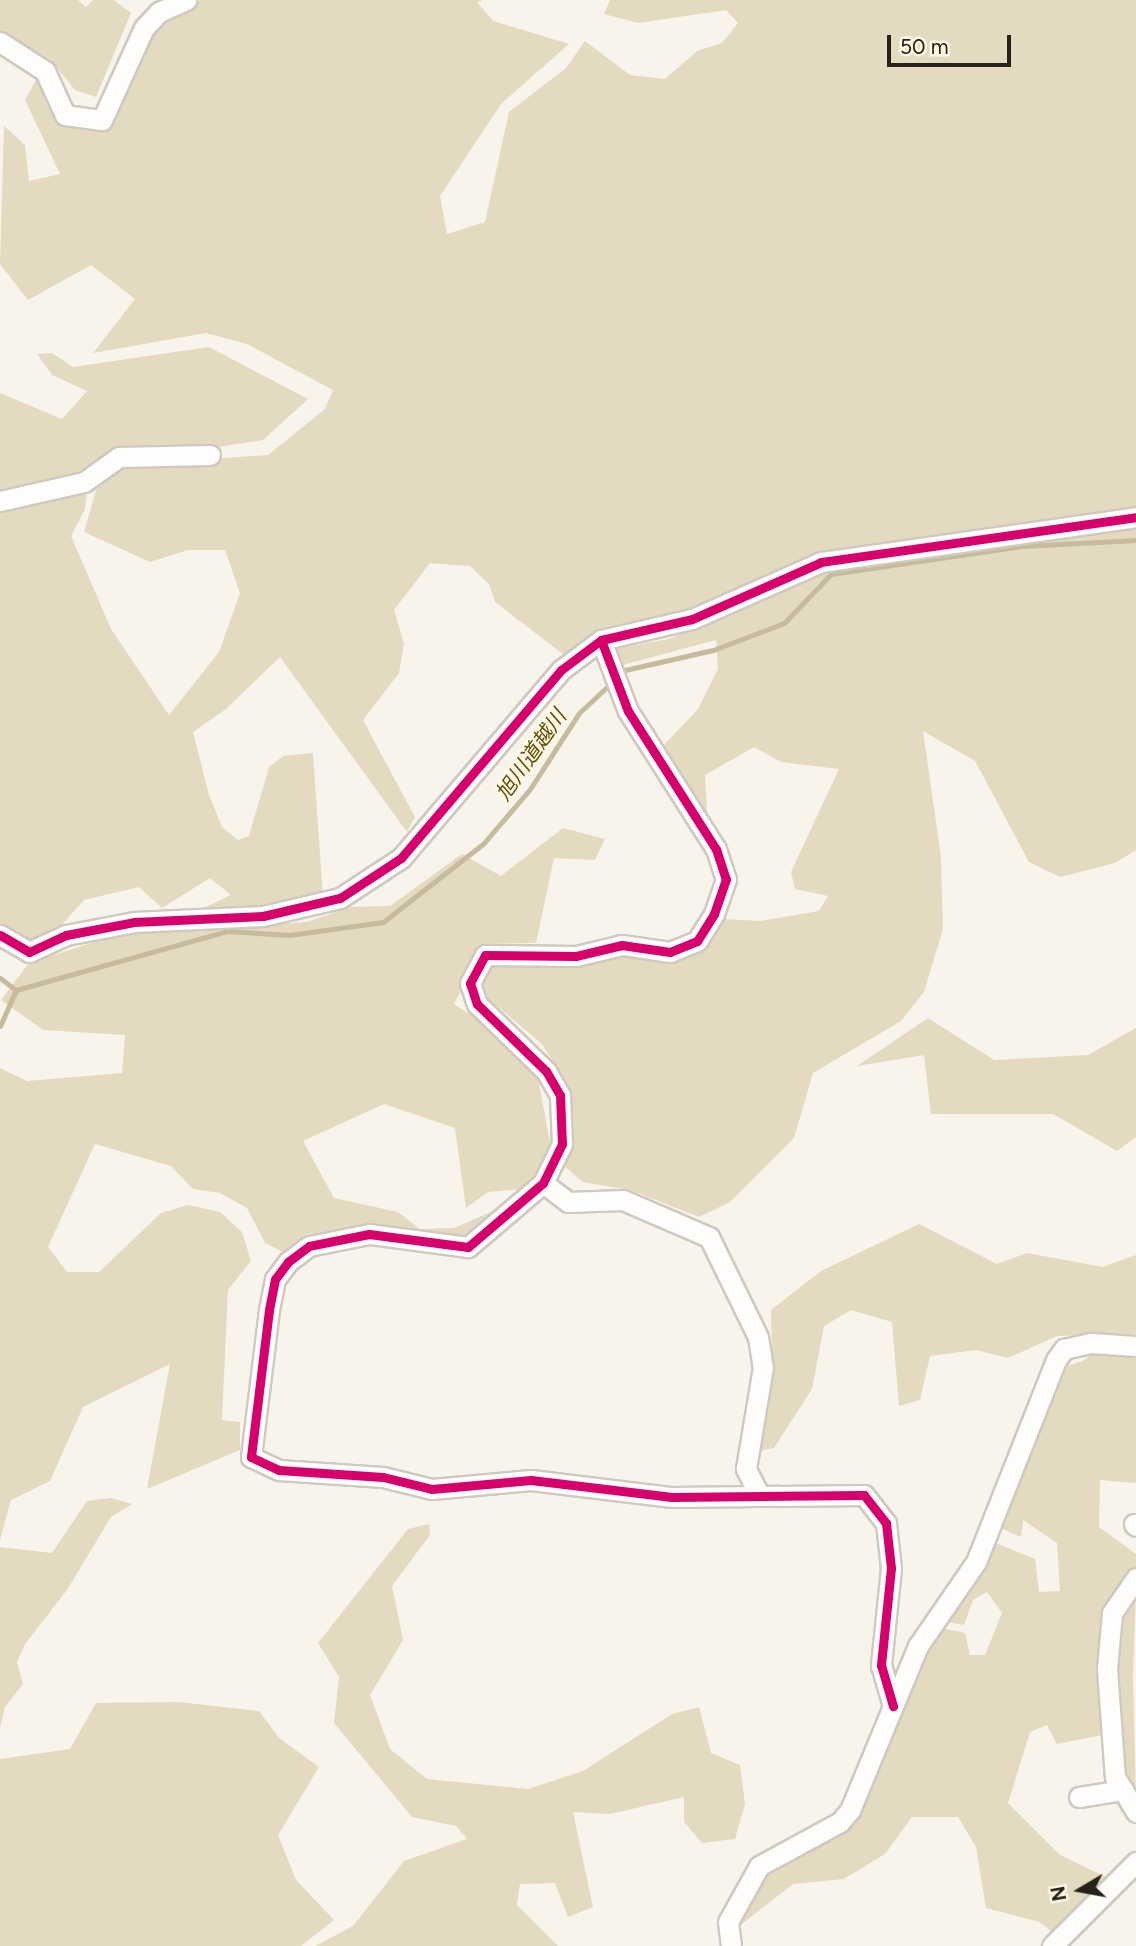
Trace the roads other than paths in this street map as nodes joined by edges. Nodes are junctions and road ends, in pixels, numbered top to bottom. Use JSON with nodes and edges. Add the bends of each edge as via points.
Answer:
{"nodes":[{"id":1,"x":186,"y":0,"type":"edge"},
{"id":2,"x":0,"y":42,"type":"edge"},
{"id":3,"x":210,"y":455,"type":"dead end"},
{"id":4,"x":0,"y":501,"type":"edge"},
{"id":5,"x":1136,"y":517,"type":"edge"},
{"id":6,"x":601,"y":640,"type":"junction"},
{"id":7,"x":0,"y":935,"type":"edge"},
{"id":8,"x":543,"y":1183,"type":"junction"},
{"id":9,"x":1136,"y":1346,"type":"edge"},
{"id":10,"x":759,"y":1494,"type":"junction"},
{"id":11,"x":1136,"y":1578,"type":"edge"},
{"id":12,"x":893,"y":1706,"type":"junction"},
{"id":13,"x":1123,"y":1790,"type":"junction"},
{"id":14,"x":1079,"y":1797,"type":"dead end"},
{"id":15,"x":1136,"y":1812,"type":"edge"},
{"id":16,"x":1136,"y":1862,"type":"edge"},
{"id":17,"x":731,"y":1946,"type":"edge"},
{"id":18,"x":1052,"y":1946,"type":"edge"}],
"edges":[{"from":1,"to":2,"type":"street","via":[[159,12],[144,27],[102,120],[65,115],[45,71]]},
{"from":3,"to":4,"type":"street","via":[[118,457],[84,482]]},
{"from":5,"to":6,"type":"street","via":[[821,562],[692,619]]},
{"from":6,"to":7,"type":"street","via":[[561,670],[401,858],[340,898],[263,916],[134,922],[66,935],[29,953]]},
{"from":6,"to":8,"type":"street","via":[[620,690],[716,849],[726,879],[697,941],[670,952],[622,945],[576,956],[485,955],[470,984],[477,1004],[520,1042],[560,1095],[562,1144]]},
{"from":8,"to":10,"type":"street","via":[[568,1202],[623,1200],[709,1237],[758,1337],[763,1367],[747,1469]]},
{"from":8,"to":10,"type":"street","via":[[468,1247],[369,1234],[309,1246],[288,1262],[275,1279],[268,1310],[251,1415],[251,1457],[279,1470],[383,1478],[432,1489],[531,1480],[672,1497]]},
{"from":9,"to":12,"type":"street","via":[[1091,1343],[1064,1349],[1056,1360],[976,1562],[918,1646]]},
{"from":10,"to":12,"type":"street","via":[[864,1495],[886,1523],[891,1568],[881,1665]]},
{"from":11,"to":13,"type":"street","via":[[1112,1613],[1107,1669],[1115,1777]]},
{"from":12,"to":17,"type":"street","via":[[850,1810],[840,1822],[759,1866],[728,1922]]},
{"from":13,"to":14,"type":"street"},
{"from":13,"to":15,"type":"street"},
{"from":16,"to":18,"type":"street"}]}
